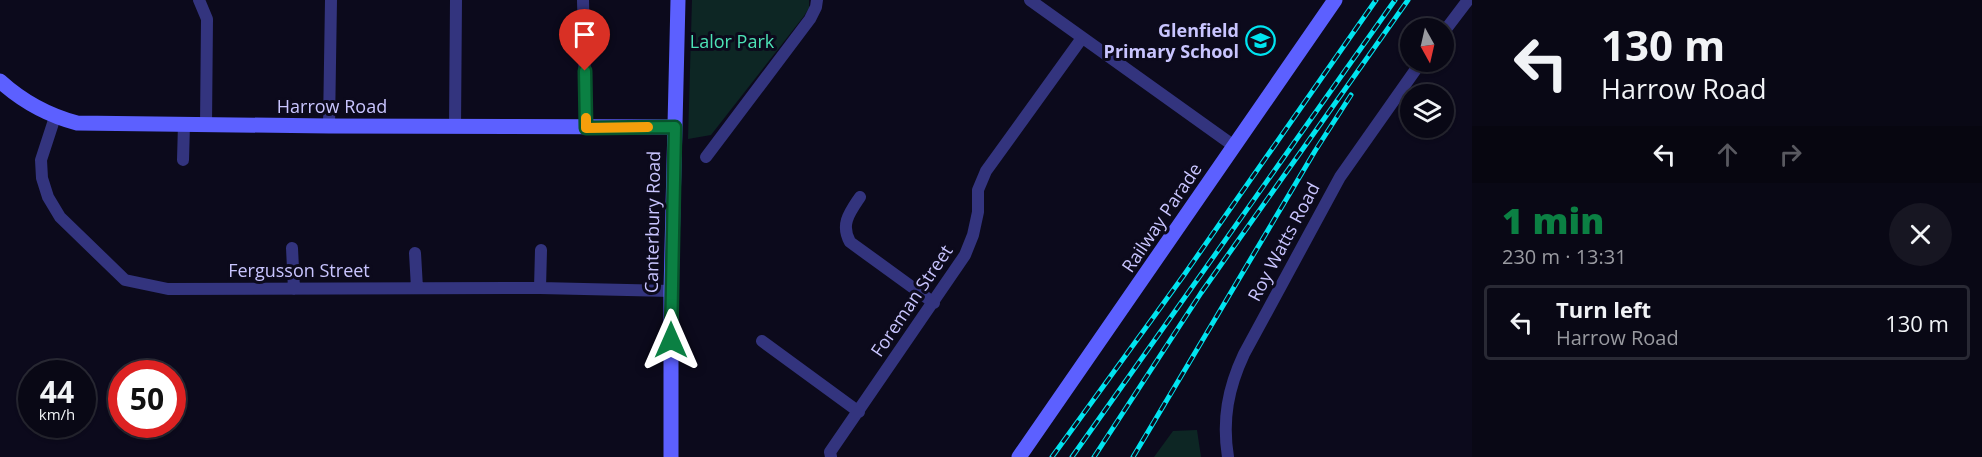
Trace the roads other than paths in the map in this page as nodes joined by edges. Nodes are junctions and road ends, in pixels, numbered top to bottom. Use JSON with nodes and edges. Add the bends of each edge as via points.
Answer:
{"nodes":[{"id":1,"x":199,"y":0,"type":"edge"},
{"id":2,"x":331,"y":0,"type":"edge"},
{"id":3,"x":456,"y":0,"type":"edge"},
{"id":4,"x":583,"y":0,"type":"edge"},
{"id":5,"x":678,"y":0,"type":"edge"},
{"id":6,"x":817,"y":0,"type":"edge"},
{"id":7,"x":1030,"y":0,"type":"edge"},
{"id":8,"x":1335,"y":0,"type":"edge"},
{"id":9,"x":1468,"y":0,"type":"edge"},
{"id":10,"x":1454,"y":19,"type":"edge"},
{"id":11,"x":1082,"y":38,"type":"junction"},
{"id":12,"x":1414,"y":72,"type":"edge"},
{"id":13,"x":0,"y":81,"type":"edge"},
{"id":14,"x":55,"y":117,"type":"junction"},
{"id":15,"x":183,"y":124,"type":"junction"},
{"id":16,"x":206,"y":125,"type":"junction"},
{"id":17,"x":329,"y":126,"type":"junction"},
{"id":18,"x":454,"y":127,"type":"junction"},
{"id":19,"x":675,"y":127,"type":"junction"},
{"id":20,"x":586,"y":128,"type":"junction"},
{"id":21,"x":1234,"y":146,"type":"junction"},
{"id":22,"x":706,"y":157,"type":"dead end"},
{"id":23,"x":183,"y":160,"type":"dead end"},
{"id":24,"x":860,"y":197,"type":"dead end"},
{"id":25,"x":292,"y":248,"type":"dead end"},
{"id":26,"x":540,"y":250,"type":"dead end"},
{"id":27,"x":415,"y":253,"type":"dead end"},
{"id":28,"x":417,"y":288,"type":"junction"},
{"id":29,"x":540,"y":288,"type":"junction"},
{"id":30,"x":294,"y":289,"type":"junction"},
{"id":31,"x":671,"y":291,"type":"junction"},
{"id":32,"x":934,"y":303,"type":"junction"},
{"id":33,"x":762,"y":341,"type":"dead end"},
{"id":34,"x":670,"y":408,"type":"junction"},
{"id":35,"x":859,"y":412,"type":"junction"},
{"id":36,"x":666,"y":457,"type":"edge"},
{"id":37,"x":671,"y":457,"type":"edge"},
{"id":38,"x":831,"y":457,"type":"edge"},
{"id":39,"x":1019,"y":457,"type":"edge"},
{"id":40,"x":1228,"y":457,"type":"edge"}],
"edges":[{"from":1,"to":16,"type":"street","via":[[207,19]]},
{"from":2,"to":17,"type":"street"},
{"from":3,"to":18,"type":"street"},
{"from":4,"to":20,"type":"street"},
{"from":5,"to":19,"type":"street","name":"Canterbury Road"},
{"from":6,"to":22,"type":"street","via":[[810,19]]},
{"from":7,"to":11,"type":"street"},
{"from":8,"to":21,"type":"street","name":"Railway Parade"},
{"from":9,"to":10,"type":"street"},
{"from":11,"to":21,"type":"street"},
{"from":11,"to":32,"type":"street","name":"Foreman Street","via":[[986,171],[978,190],[973,235],[965,255]]},
{"from":12,"to":40,"type":"street","name":"Roy Watts Road","via":[[1340,177],[1235,372],[1226,408]]},
{"from":13,"to":14,"type":"street","name":"Harrow Road","via":[[17,96]]},
{"from":14,"to":15,"type":"street","name":"Harrow Road","via":[[77,123]]},
{"from":14,"to":30,"type":"street","name":"Fergusson Street","via":[[41,160],[48,197],[60,217],[125,280],[168,289]]},
{"from":15,"to":16,"type":"street","name":"Harrow Road"},
{"from":15,"to":23,"type":"street"},
{"from":16,"to":17,"type":"street","name":"Harrow Road"},
{"from":17,"to":18,"type":"street","name":"Harrow Road"},
{"from":18,"to":20,"type":"street","name":"Harrow Road"},
{"from":19,"to":20,"type":"street","name":"Harrow Road"},
{"from":19,"to":31,"type":"street","name":"Canterbury Road"},
{"from":21,"to":39,"type":"street","name":"Railway Parade"},
{"from":24,"to":32,"type":"street","via":[[845,222],[850,242]]},
{"from":25,"to":30,"type":"street"},
{"from":26,"to":29,"type":"street"},
{"from":27,"to":28,"type":"street"},
{"from":28,"to":29,"type":"street","name":"Fergusson Street"},
{"from":28,"to":30,"type":"street","name":"Fergusson Street"},
{"from":29,"to":31,"type":"street","name":"Fergusson Street"},
{"from":31,"to":34,"type":"street","name":"Canterbury Road"},
{"from":32,"to":35,"type":"street","name":"Foreman Street"},
{"from":33,"to":35,"type":"street"},
{"from":34,"to":36,"type":"street","name":"Canterbury Road"},
{"from":34,"to":37,"type":"street","name":"Canterbury Road"},
{"from":35,"to":38,"type":"street","name":"Foreman Street","via":[[830,452]]}]}
